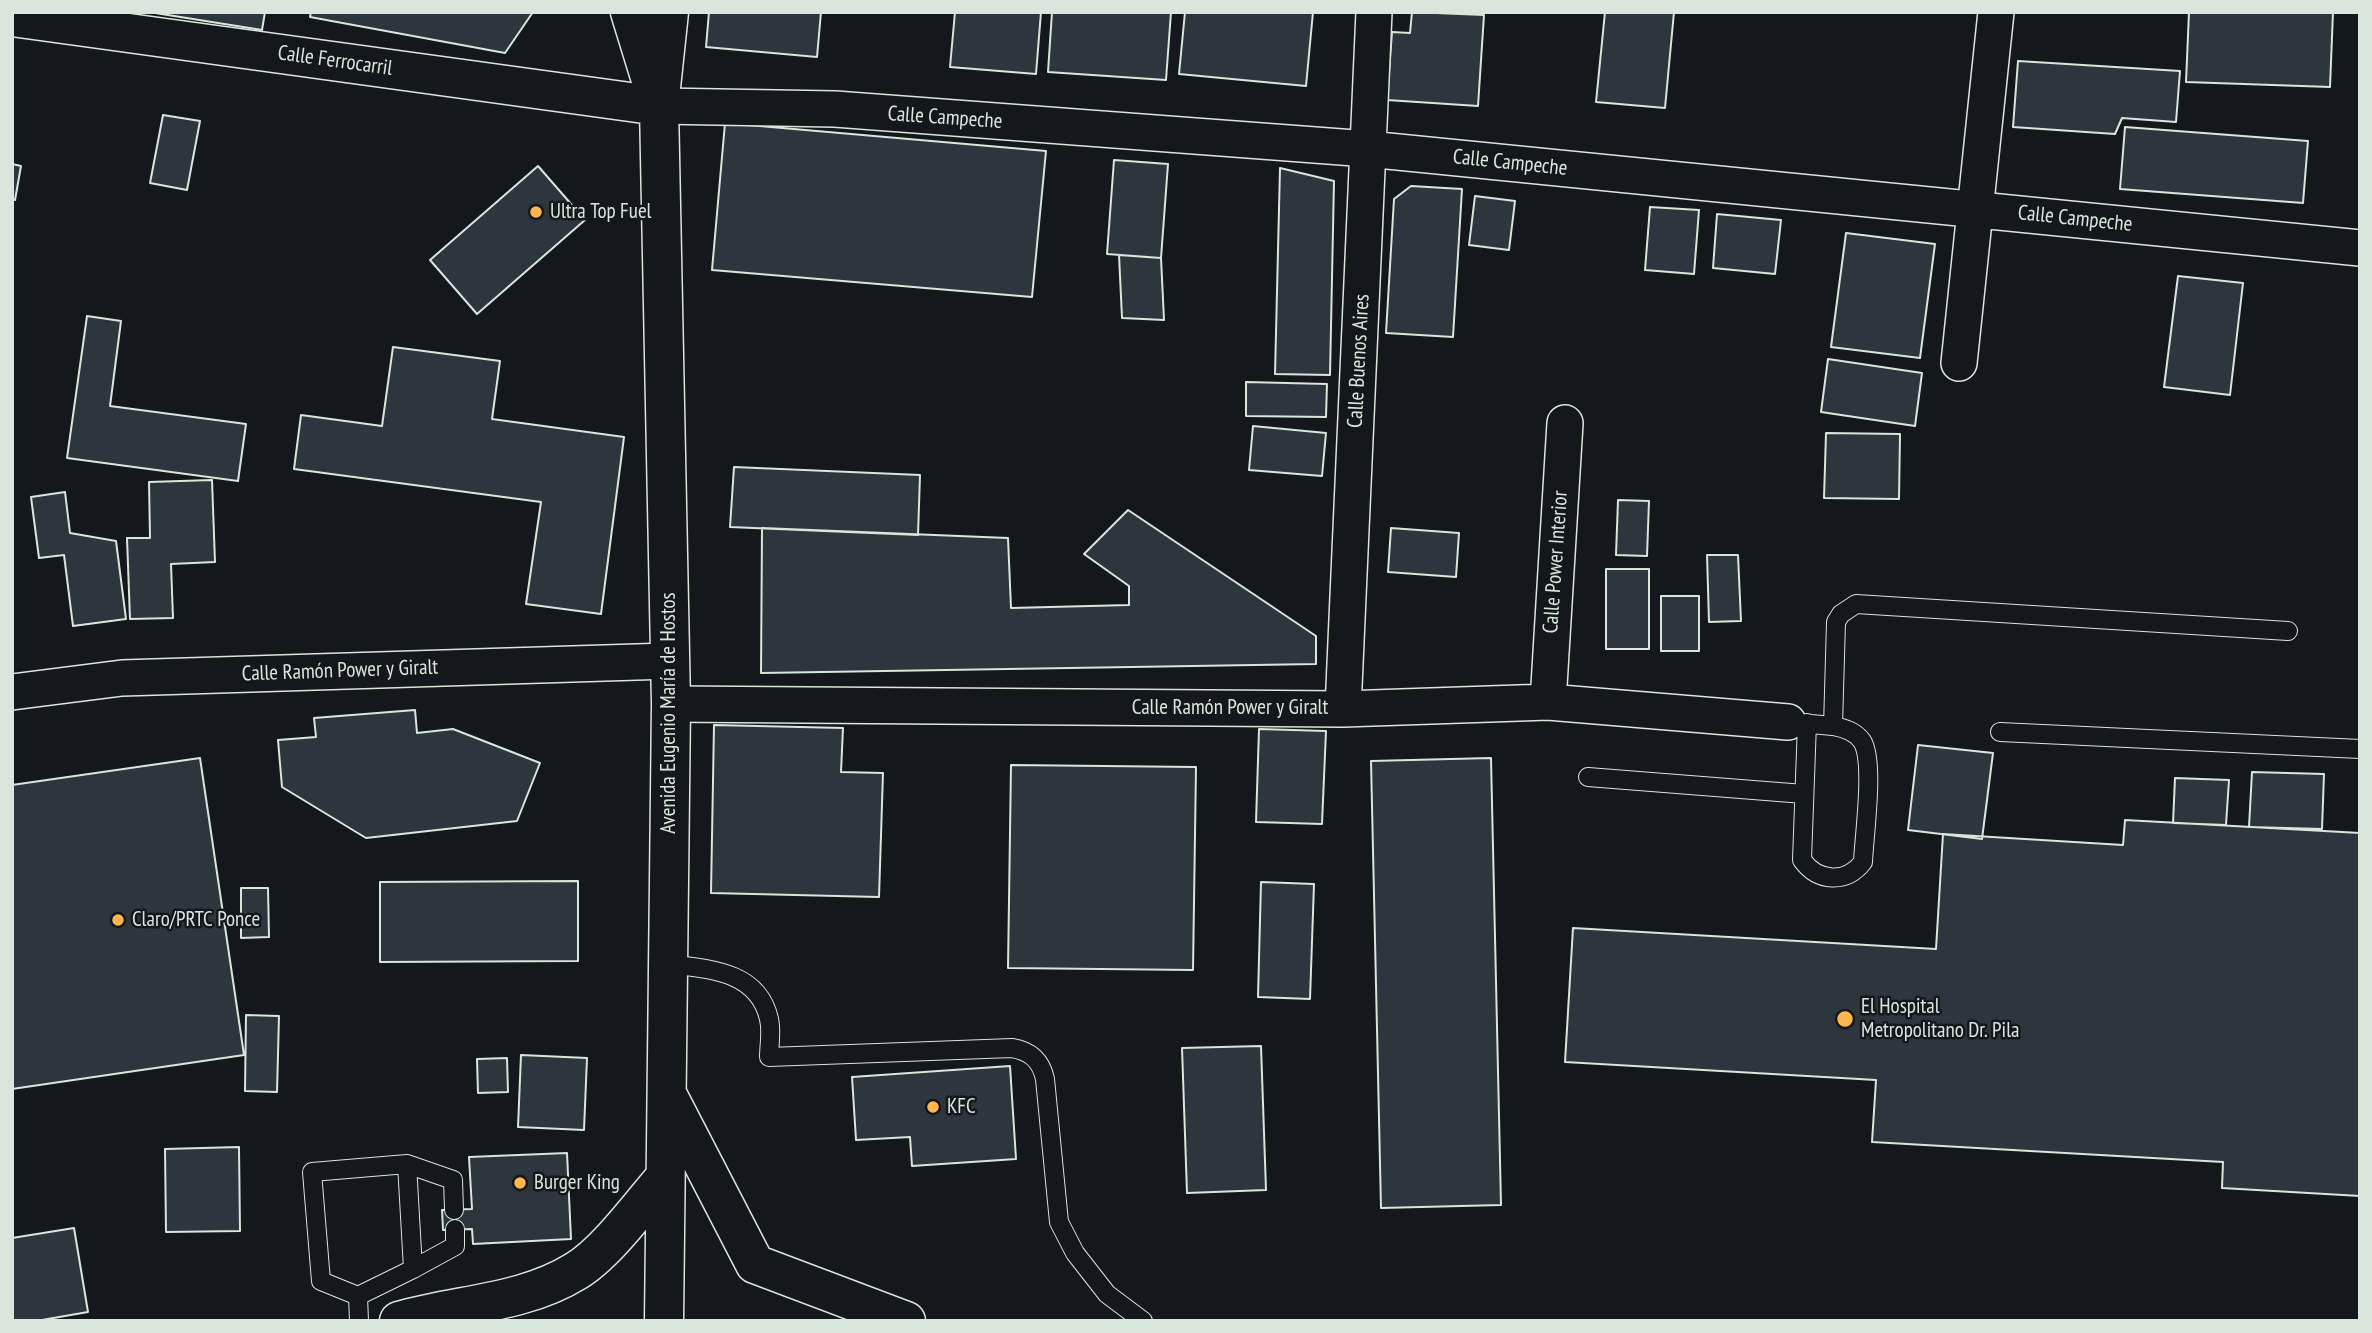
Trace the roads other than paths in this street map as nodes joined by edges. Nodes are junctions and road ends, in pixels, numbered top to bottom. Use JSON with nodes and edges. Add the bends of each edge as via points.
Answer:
{"nodes":[{"id":1,"x":630,"y":12,"type":"edge"},
{"id":2,"x":669,"y":12,"type":"edge"},
{"id":3,"x":1374,"y":12,"type":"edge"},
{"id":4,"x":1996,"y":12,"type":"edge"},
{"id":5,"x":12,"y":17,"type":"edge"},
{"id":6,"x":659,"y":106,"type":"junction"},
{"id":7,"x":1368,"y":149,"type":"junction"},
{"id":8,"x":1975,"y":208,"type":"junction"},
{"id":9,"x":2360,"y":248,"type":"edge"},
{"id":10,"x":1959,"y":363,"type":"dead end"},
{"id":11,"x":1565,"y":423,"type":"dead end"},
{"id":12,"x":2288,"y":631,"type":"dead end"},
{"id":13,"x":670,"y":661,"type":"junction"},
{"id":14,"x":12,"y":692,"type":"edge"},
{"id":15,"x":1548,"y":702,"type":"junction"},
{"id":16,"x":671,"y":704,"type":"junction"},
{"id":17,"x":1343,"y":709,"type":"junction"},
{"id":18,"x":1797,"y":723,"type":"junction"},
{"id":19,"x":1833,"y":726,"type":"junction"},
{"id":20,"x":2000,"y":732,"type":"dead end"},
{"id":21,"x":2360,"y":749,"type":"edge"},
{"id":22,"x":1588,"y":777,"type":"dead end"},
{"id":23,"x":1804,"y":794,"type":"junction"},
{"id":24,"x":668,"y":964,"type":"junction"},
{"id":25,"x":666,"y":1092,"type":"junction"},
{"id":26,"x":407,"y":1164,"type":"junction"},
{"id":27,"x":665,"y":1177,"type":"junction"},
{"id":28,"x":454,"y":1210,"type":"dead end"},
{"id":29,"x":455,"y":1230,"type":"dead end"},
{"id":30,"x":413,"y":1269,"type":"junction"},
{"id":31,"x":358,"y":1296,"type":"junction"},
{"id":32,"x":359,"y":1321,"type":"edge"},
{"id":33,"x":399,"y":1321,"type":"edge"},
{"id":34,"x":664,"y":1321,"type":"edge"},
{"id":35,"x":905,"y":1321,"type":"edge"},
{"id":36,"x":1143,"y":1321,"type":"edge"}],
"edges":[{"from":1,"to":6,"type":"main road"},
{"from":2,"to":6,"type":"main road"},
{"from":3,"to":7,"type":"street","name":"Calle Buenos Aires"},
{"from":4,"to":8,"type":"street"},
{"from":5,"to":6,"type":"main road","name":"Calle Ferrocarril"},
{"from":6,"to":7,"type":"street","name":"Calle Campeche","via":[[835,109]]},
{"from":6,"to":13,"type":"main road","name":"Avenida Eugenio María de Hostos"},
{"from":7,"to":8,"type":"street","name":"Calle Campeche"},
{"from":7,"to":17,"type":"street","name":"Calle Buenos Aires"},
{"from":8,"to":9,"type":"street","name":"Calle Campeche"},
{"from":8,"to":10,"type":"street"},
{"from":11,"to":15,"type":"street","name":"Calle Power Interior"},
{"from":12,"to":19,"type":"lane","via":[[1856,604],[1836,622]]},
{"from":13,"to":14,"type":"street","name":"Calle Ramón Power y Giralt","via":[[122,678]]},
{"from":13,"to":16,"type":"main road","name":"Avenida Eugenio María de Hostos"},
{"from":15,"to":17,"type":"street","name":"Calle Ramón Power y Giralt"},
{"from":15,"to":18,"type":"street","name":"Calle Ramón Power y Giralt"},
{"from":16,"to":17,"type":"street","name":"Calle Ramón Power y Giralt"},
{"from":16,"to":24,"type":"main road","name":"Avenida Eugenio María de Hostos"},
{"from":18,"to":19,"type":"lane"},
{"from":18,"to":23,"type":"lane"},
{"from":19,"to":23,"type":"lane","via":[[1854,734],[1867,752],[1863,862],[1857,870],[1827,878],[1808,869],[1802,860]]},
{"from":20,"to":21,"type":"lane"},
{"from":22,"to":23,"type":"lane"},
{"from":24,"to":25,"type":"main road","name":"Avenida Eugenio María de Hostos"},
{"from":24,"to":36,"type":"lane","via":[[724,971],[745,982],[760,999],[769,1020],[769,1058],[1012,1048],[1031,1054],[1045,1079],[1059,1222],[1075,1254],[1107,1294]]},
{"from":25,"to":27,"type":"main road","name":"Avenida Eugenio María de Hostos"},
{"from":25,"to":35,"type":"main road","via":[[755,1264]]},
{"from":26,"to":28,"type":"lane","via":[[453,1180]]},
{"from":26,"to":30,"type":"lane"},
{"from":26,"to":31,"type":"lane","via":[[312,1172],[321,1281]]},
{"from":27,"to":33,"type":"main road","via":[[576,1271],[521,1294]]},
{"from":27,"to":34,"type":"main road","name":"Avenida Eugenio María de Hostos"},
{"from":29,"to":30,"type":"lane","via":[[455,1246]]},
{"from":30,"to":31,"type":"lane"},
{"from":31,"to":32,"type":"lane"}]}
